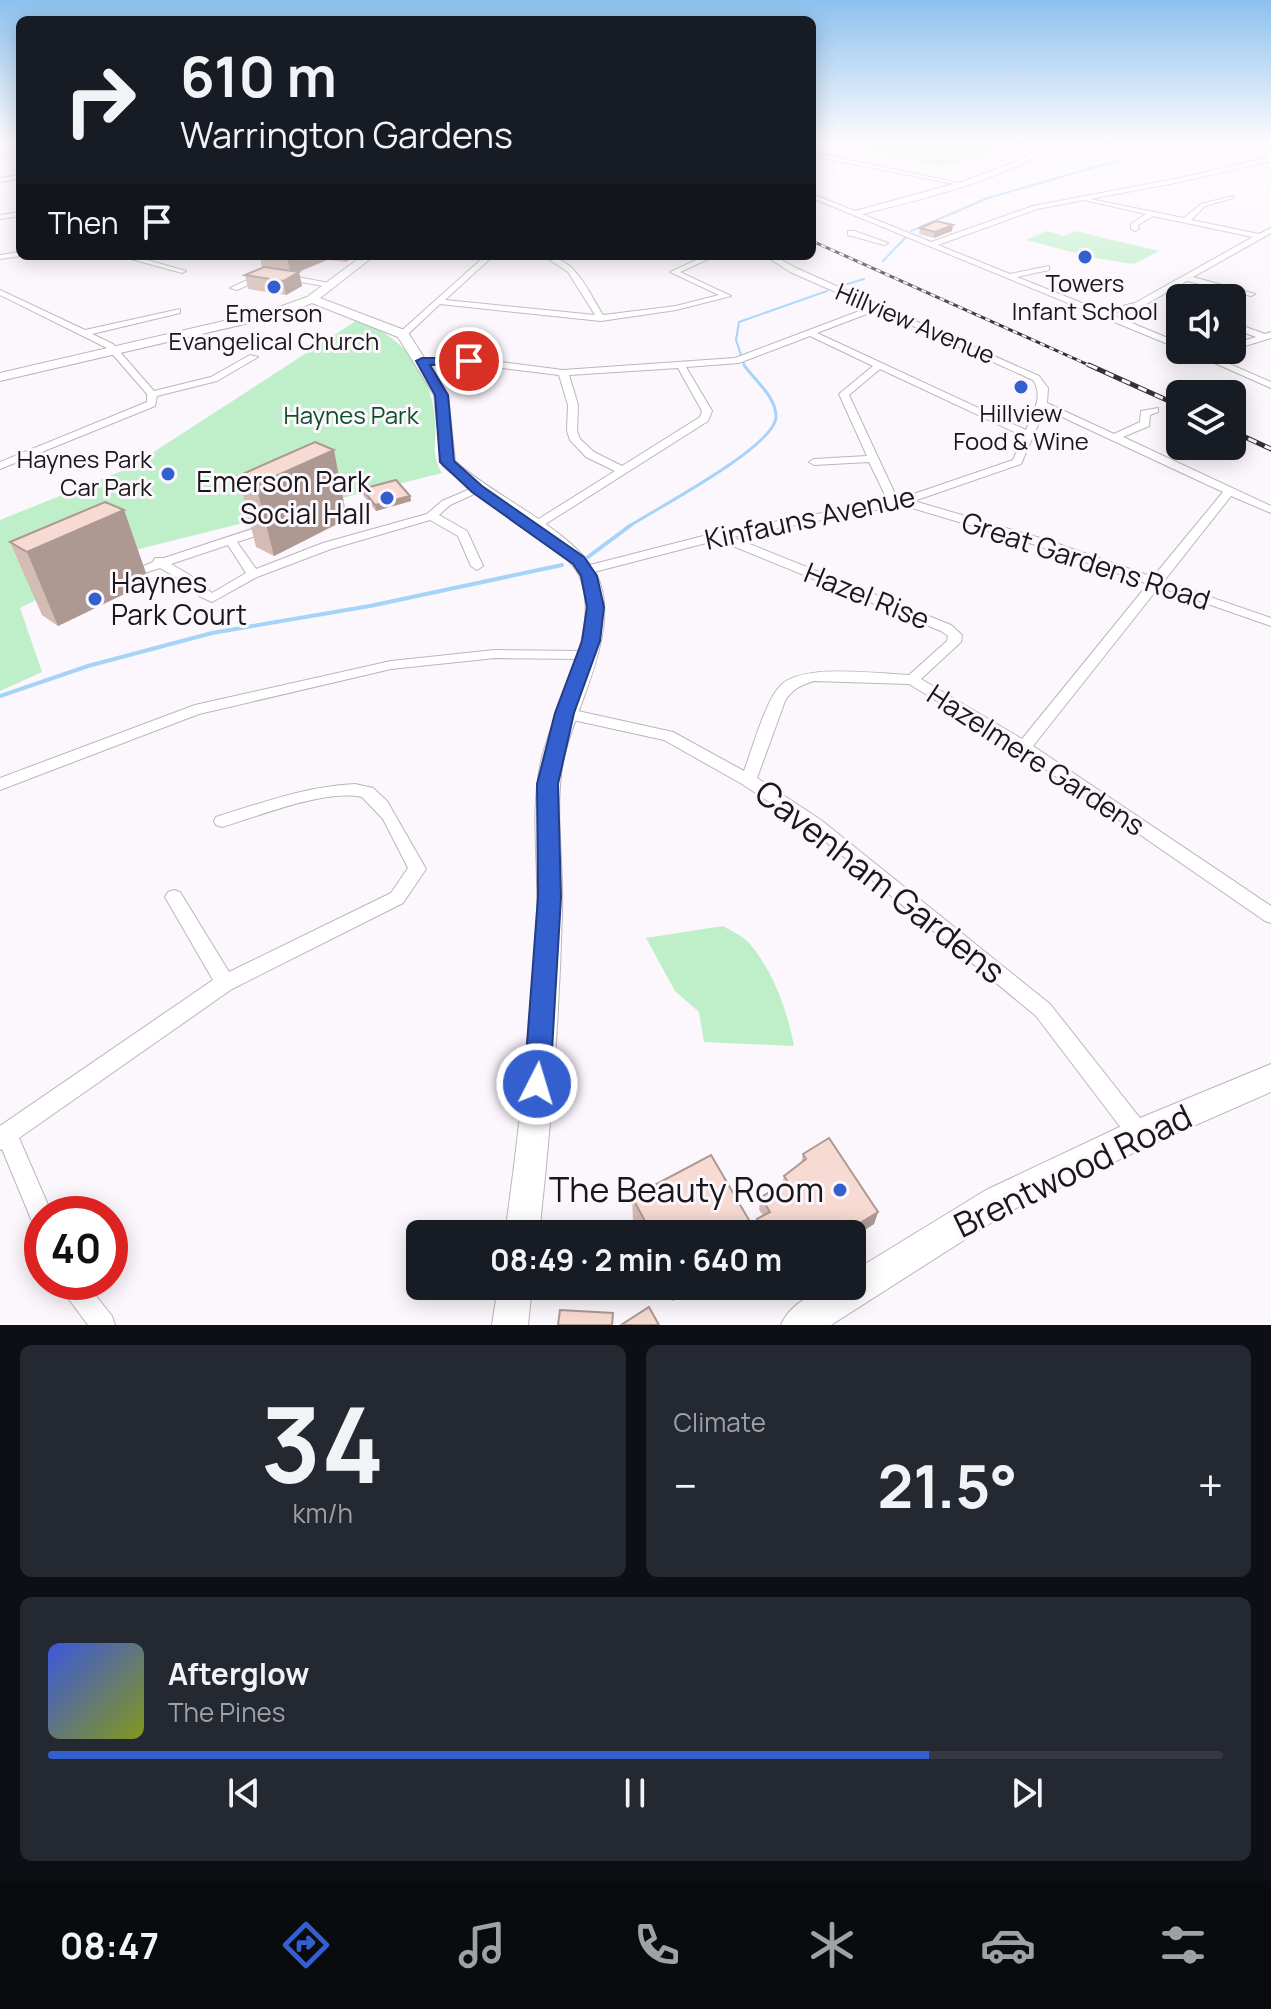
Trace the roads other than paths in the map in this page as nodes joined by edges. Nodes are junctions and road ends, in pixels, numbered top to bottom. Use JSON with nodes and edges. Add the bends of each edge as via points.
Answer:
{"nodes":[{"id":1,"x":835,"y":205,"type":"edge"},
{"id":2,"x":895,"y":205,"type":"edge"},
{"id":3,"x":1046,"y":205,"type":"edge"},
{"id":4,"x":1110,"y":205,"type":"edge"},
{"id":5,"x":1204,"y":205,"type":"edge"},
{"id":6,"x":856,"y":213,"type":"junction"},
{"id":7,"x":1152,"y":214,"type":"junction"},
{"id":8,"x":1185,"y":221,"type":"junction"},
{"id":9,"x":1135,"y":229,"type":"dead end"},
{"id":10,"x":1271,"y":230,"type":"edge"},
{"id":11,"x":851,"y":233,"type":"dead end"},
{"id":12,"x":905,"y":233,"type":"junction"},
{"id":13,"x":1258,"y":236,"type":"junction"},
{"id":14,"x":933,"y":244,"type":"junction"},
{"id":15,"x":137,"y":260,"type":"edge"},
{"id":16,"x":363,"y":260,"type":"edge"},
{"id":17,"x":485,"y":260,"type":"edge"},
{"id":18,"x":555,"y":260,"type":"edge"},
{"id":19,"x":701,"y":260,"type":"edge"},
{"id":20,"x":777,"y":260,"type":"edge"},
{"id":21,"x":1046,"y":268,"type":"dead end"},
{"id":22,"x":182,"y":271,"type":"dead end"},
{"id":23,"x":1010,"y":276,"type":"junction"},
{"id":24,"x":1186,"y":278,"type":"junction"},
{"id":25,"x":329,"y":285,"type":"junction"},
{"id":26,"x":234,"y":288,"type":"dead end"},
{"id":27,"x":0,"y":292,"type":"edge"},
{"id":28,"x":1251,"y":294,"type":"dead end"},
{"id":29,"x":311,"y":299,"type":"junction"},
{"id":30,"x":440,"y":302,"type":"junction"},
{"id":31,"x":876,"y":308,"type":"junction"},
{"id":32,"x":177,"y":311,"type":"dead end"},
{"id":33,"x":1101,"y":314,"type":"junction"},
{"id":34,"x":601,"y":318,"type":"junction"},
{"id":35,"x":1246,"y":331,"type":"edge"},
{"id":36,"x":84,"y":333,"type":"junction"},
{"id":37,"x":810,"y":333,"type":"junction"},
{"id":38,"x":403,"y":334,"type":"junction"},
{"id":39,"x":1266,"y":339,"type":"edge"},
{"id":40,"x":1166,"y":340,"type":"edge"},
{"id":41,"x":1246,"y":344,"type":"edge"},
{"id":42,"x":114,"y":348,"type":"junction"},
{"id":43,"x":253,"y":357,"type":"dead end"},
{"id":44,"x":422,"y":361,"type":"junction"},
{"id":45,"x":680,"y":364,"type":"junction"},
{"id":46,"x":1222,"y":364,"type":"edge"},
{"id":47,"x":879,"y":365,"type":"junction"},
{"id":48,"x":563,"y":373,"type":"junction"},
{"id":49,"x":0,"y":377,"type":"edge"},
{"id":50,"x":1271,"y":385,"type":"edge"},
{"id":51,"x":152,"y":394,"type":"junction"},
{"id":52,"x":1042,"y":404,"type":"junction"},
{"id":53,"x":1154,"y":410,"type":"dead end"},
{"id":54,"x":1029,"y":435,"type":"junction"},
{"id":55,"x":1115,"y":437,"type":"junction"},
{"id":56,"x":872,"y":459,"type":"junction"},
{"id":57,"x":814,"y":462,"type":"dead end"},
{"id":58,"x":0,"y":466,"type":"edge"},
{"id":59,"x":623,"y":471,"type":"junction"},
{"id":60,"x":477,"y":489,"type":"junction"},
{"id":61,"x":1230,"y":490,"type":"junction"},
{"id":62,"x":900,"y":502,"type":"junction"},
{"id":63,"x":1271,"y":510,"type":"edge"},
{"id":64,"x":431,"y":516,"type":"junction"},
{"id":65,"x":533,"y":528,"type":"junction"},
{"id":66,"x":265,"y":529,"type":"dead end"},
{"id":67,"x":719,"y":536,"type":"junction"},
{"id":68,"x":230,"y":540,"type":"junction"},
{"id":69,"x":159,"y":561,"type":"junction"},
{"id":70,"x":477,"y":566,"type":"dead end"},
{"id":71,"x":586,"y":570,"type":"junction"},
{"id":72,"x":138,"y":571,"type":"dead end"},
{"id":73,"x":253,"y":574,"type":"junction"},
{"id":74,"x":1158,"y":582,"type":"junction"},
{"id":75,"x":1271,"y":622,"type":"edge"},
{"id":76,"x":586,"y":655,"type":"junction"},
{"id":77,"x":912,"y":680,"type":"junction"},
{"id":78,"x":564,"y":713,"type":"junction"},
{"id":79,"x":1024,"y":747,"type":"junction"},
{"id":80,"x":748,"y":780,"type":"junction"},
{"id":81,"x":0,"y":784,"type":"edge"},
{"id":82,"x":222,"y":821,"type":"dead end"},
{"id":83,"x":174,"y":897,"type":"dead end"},
{"id":84,"x":1271,"y":916,"type":"edge"},
{"id":85,"x":225,"y":983,"type":"junction"},
{"id":86,"x":1271,"y":1078,"type":"edge"},
{"id":87,"x":1139,"y":1134,"type":"junction"},
{"id":88,"x":4,"y":1137,"type":"edge"},
{"id":89,"x":32,"y":1196,"type":"edge"},
{"id":90,"x":523,"y":1220,"type":"edge"},
{"id":91,"x":84,"y":1300,"type":"edge"},
{"id":92,"x":513,"y":1300,"type":"edge"},
{"id":93,"x":103,"y":1325,"type":"edge"},
{"id":94,"x":510,"y":1325,"type":"edge"},
{"id":95,"x":799,"y":1325,"type":"edge"}],
"edges":[{"from":1,"to":6,"type":"street"},
{"from":2,"to":6,"type":"street"},
{"from":3,"to":14,"type":"street"},
{"from":4,"to":7,"type":"street"},
{"from":5,"to":8,"type":"street"},
{"from":6,"to":12,"type":"street"},
{"from":7,"to":8,"type":"street"},
{"from":7,"to":9,"type":"street","via":[[1134,224]]},
{"from":8,"to":13,"type":"street"},
{"from":10,"to":13,"type":"street"},
{"from":11,"to":12,"type":"street","via":[[872,241]]},
{"from":12,"to":14,"type":"street"},
{"from":13,"to":24,"type":"street"},
{"from":14,"to":23,"type":"street"},
{"from":15,"to":22,"type":"street"},
{"from":16,"to":25,"type":"street"},
{"from":17,"to":30,"type":"street"},
{"from":18,"to":34,"type":"street","via":[[571,270]]},
{"from":19,"to":34,"type":"street","via":[[674,272],[727,296]]},
{"from":20,"to":31,"type":"street","name":"Hillview Avenue"},
{"from":21,"to":23,"type":"street"},
{"from":23,"to":33,"type":"street"},
{"from":24,"to":28,"type":"street"},
{"from":24,"to":33,"type":"street","via":[[1138,305]]},
{"from":25,"to":26,"type":"street","via":[[266,276]]},
{"from":25,"to":29,"type":"street"},
{"from":27,"to":36,"type":"street"},
{"from":29,"to":38,"type":"street"},
{"from":29,"to":42,"type":"street","via":[[251,319]]},
{"from":30,"to":34,"type":"street"},
{"from":30,"to":38,"type":"street"},
{"from":31,"to":37,"type":"street"},
{"from":31,"to":52,"type":"street","name":"Hillview Avenue","via":[[1036,378],[1043,388]]},
{"from":32,"to":36,"type":"street"},
{"from":33,"to":40,"type":"street"},
{"from":35,"to":39,"type":"street"},
{"from":36,"to":42,"type":"street"},
{"from":37,"to":45,"type":"street","via":[[740,360]]},
{"from":37,"to":47,"type":"street"},
{"from":38,"to":44,"type":"street"},
{"from":39,"to":41,"type":"street"},
{"from":42,"to":49,"type":"street"},
{"from":42,"to":51,"type":"street"},
{"from":43,"to":51,"type":"street","via":[[214,379]]},
{"from":44,"to":48,"type":"street"},
{"from":44,"to":60,"type":"street","via":[[441,395],[447,462]]},
{"from":45,"to":48,"type":"street"},
{"from":45,"to":59,"type":"street","via":[[706,415]]},
{"from":46,"to":50,"type":"street"},
{"from":47,"to":54,"type":"street"},
{"from":47,"to":56,"type":"street","via":[[844,394]]},
{"from":48,"to":59,"type":"street","via":[[573,403],[575,441]]},
{"from":51,"to":58,"type":"street","via":[[152,404]]},
{"from":52,"to":54,"type":"street","name":"Kinfauns Avenue"},
{"from":52,"to":55,"type":"street"},
{"from":53,"to":55,"type":"street","via":[[1145,413],[1145,424]]},
{"from":54,"to":62,"type":"street","name":"Kinfauns Avenue","via":[[1017,462]]},
{"from":55,"to":61,"type":"street"},
{"from":56,"to":57,"type":"street"},
{"from":56,"to":62,"type":"street","via":[[891,498]]},
{"from":59,"to":65,"type":"street"},
{"from":60,"to":64,"type":"street"},
{"from":60,"to":65,"type":"street"},
{"from":61,"to":63,"type":"street"},
{"from":61,"to":74,"type":"street"},
{"from":62,"to":67,"type":"street","name":"Kinfauns Avenue"},
{"from":62,"to":74,"type":"street","name":"Great Gardens Road"},
{"from":64,"to":70,"type":"street","via":[[463,534]]},
{"from":64,"to":73,"type":"street"},
{"from":65,"to":71,"type":"street"},
{"from":66,"to":68,"type":"street"},
{"from":67,"to":71,"type":"street","name":"Kinfauns Avenue"},
{"from":67,"to":77,"type":"street","name":"Hazel Rise","via":[[955,635],[954,642]]},
{"from":68,"to":69,"type":"street"},
{"from":68,"to":73,"type":"street"},
{"from":69,"to":72,"type":"street"},
{"from":69,"to":73,"type":"street","via":[[212,598]]},
{"from":71,"to":76,"type":"street","via":[[595,607]]},
{"from":74,"to":75,"type":"street","name":"Great Gardens Road"},
{"from":74,"to":79,"type":"street"},
{"from":76,"to":78,"type":"street"},
{"from":76,"to":81,"type":"street","via":[[495,654],[391,665],[195,710]]},
{"from":77,"to":79,"type":"street","name":"Hazelmere Gardens"},
{"from":77,"to":80,"type":"street","name":"Hazelmere Gardens","via":[[813,676],[797,681],[778,701]]},
{"from":78,"to":80,"type":"street","name":"Cavenham Gardens","via":[[668,736]]},
{"from":78,"to":90,"type":"street","via":[[548,784],[547,961]]},
{"from":79,"to":84,"type":"street","name":"Hazelmere Gardens"},
{"from":80,"to":87,"type":"street","name":"Cavenham Gardens","via":[[815,824],[1043,1010]]},
{"from":82,"to":85,"type":"street","via":[[339,788],[366,791],[381,804],[417,869],[397,898]]},
{"from":83,"to":85,"type":"street"},
{"from":85,"to":88,"type":"street"},
{"from":86,"to":87,"type":"street","name":"Brentwood Road"},
{"from":87,"to":95,"type":"street","name":"Brentwood Road","via":[[997,1201]]},
{"from":88,"to":89,"type":"street"},
{"from":91,"to":93,"type":"street"},
{"from":92,"to":94,"type":"street"}]}
